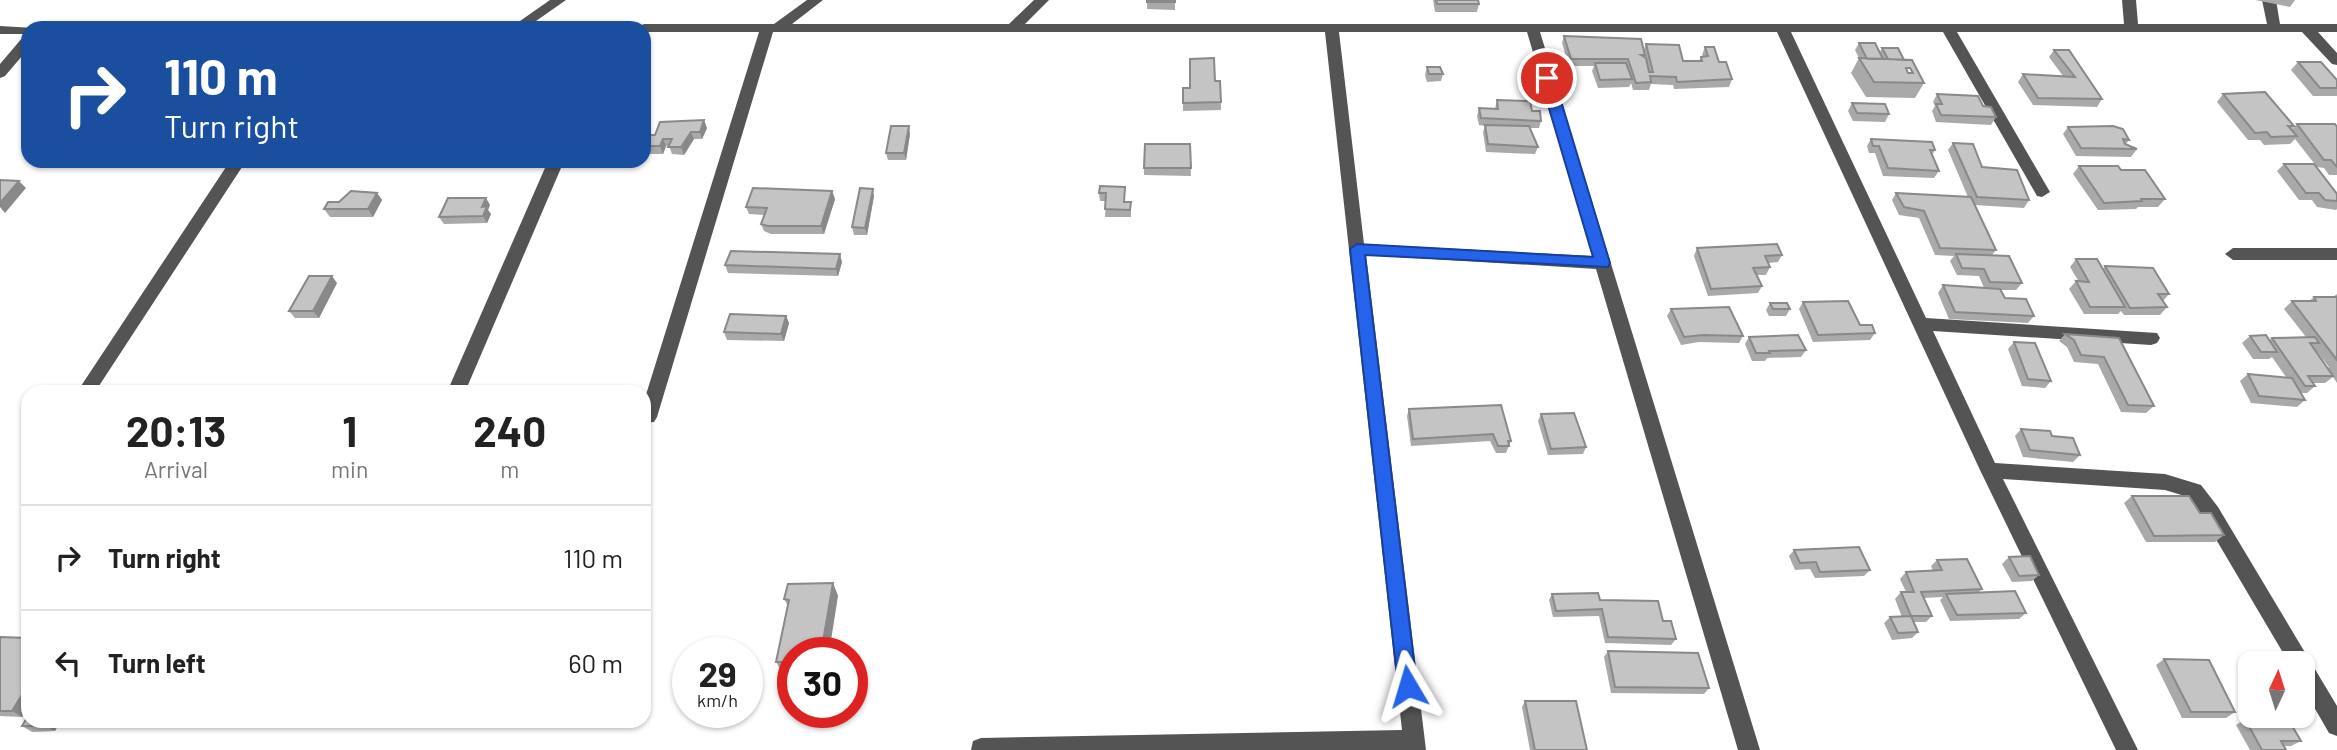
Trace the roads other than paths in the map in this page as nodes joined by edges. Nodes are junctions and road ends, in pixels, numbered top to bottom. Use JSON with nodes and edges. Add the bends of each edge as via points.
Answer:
{"nodes":[{"id":1,"x":559,"y":0,"type":"edge"},
{"id":2,"x":816,"y":0,"type":"edge"},
{"id":3,"x":1042,"y":0,"type":"edge"},
{"id":4,"x":2129,"y":0,"type":"edge"},
{"id":5,"x":2269,"y":0,"type":"edge"},
{"id":6,"x":528,"y":21,"type":"edge"},
{"id":7,"x":2274,"y":26,"type":"junction"},
{"id":8,"x":1014,"y":27,"type":"junction"},
{"id":9,"x":1331,"y":27,"type":"junction"},
{"id":10,"x":1532,"y":27,"type":"junction"},
{"id":11,"x":1782,"y":27,"type":"junction"},
{"id":12,"x":1947,"y":27,"type":"junction"},
{"id":13,"x":2131,"y":27,"type":"junction"},
{"id":14,"x":651,"y":28,"type":"edge"},
{"id":15,"x":772,"y":28,"type":"junction"},
{"id":16,"x":2306,"y":28,"type":"junction"},
{"id":17,"x":2337,"y":28,"type":"edge"},
{"id":18,"x":0,"y":30,"type":"edge"},
{"id":19,"x":21,"y":30,"type":"edge"},
{"id":20,"x":21,"y":48,"type":"edge"},
{"id":21,"x":2337,"y":61,"type":"edge"},
{"id":22,"x":0,"y":73,"type":"edge"},
{"id":23,"x":233,"y":168,"type":"edge"},
{"id":24,"x":553,"y":168,"type":"edge"},
{"id":25,"x":2042,"y":192,"type":"dead end"},
{"id":26,"x":1357,"y":249,"type":"junction"},
{"id":27,"x":2233,"y":254,"type":"dead end"},
{"id":28,"x":2337,"y":254,"type":"edge"},
{"id":29,"x":1603,"y":263,"type":"junction"},
{"id":30,"x":1920,"y":324,"type":"junction"},
{"id":31,"x":2151,"y":338,"type":"dead end"},
{"id":32,"x":91,"y":385,"type":"edge"},
{"id":33,"x":459,"y":385,"type":"edge"},
{"id":34,"x":651,"y":408,"type":"edge"},
{"id":35,"x":1989,"y":470,"type":"junction"},
{"id":36,"x":2293,"y":651,"type":"edge"},
{"id":37,"x":2315,"y":688,"type":"edge"},
{"id":38,"x":2337,"y":726,"type":"edge"},
{"id":39,"x":1415,"y":745,"type":"edge"},
{"id":40,"x":981,"y":748,"type":"edge"},
{"id":41,"x":1749,"y":750,"type":"edge"},
{"id":42,"x":2127,"y":750,"type":"edge"}],
"edges":[{"from":1,"to":6,"type":"street"},
{"from":2,"to":15,"type":"street"},
{"from":3,"to":8,"type":"street"},
{"from":4,"to":13,"type":"street"},
{"from":5,"to":7,"type":"street"},
{"from":7,"to":13,"type":"street"},
{"from":7,"to":16,"type":"street"},
{"from":8,"to":9,"type":"street"},
{"from":8,"to":15,"type":"street"},
{"from":9,"to":10,"type":"street"},
{"from":9,"to":26,"type":"street"},
{"from":10,"to":11,"type":"street"},
{"from":10,"to":29,"type":"street"},
{"from":11,"to":12,"type":"street"},
{"from":11,"to":30,"type":"street"},
{"from":12,"to":13,"type":"street"},
{"from":12,"to":25,"type":"street"},
{"from":14,"to":15,"type":"street"},
{"from":15,"to":34,"type":"street"},
{"from":16,"to":17,"type":"street"},
{"from":16,"to":21,"type":"street"},
{"from":18,"to":19,"type":"street"},
{"from":20,"to":22,"type":"street"},
{"from":23,"to":32,"type":"street"},
{"from":24,"to":33,"type":"street"},
{"from":26,"to":29,"type":"street"},
{"from":26,"to":39,"type":"street"},
{"from":27,"to":28,"type":"street"},
{"from":29,"to":41,"type":"street"},
{"from":30,"to":31,"type":"street"},
{"from":30,"to":35,"type":"street"},
{"from":35,"to":36,"type":"street","via":[[2165,482],[2194,491]]},
{"from":35,"to":42,"type":"street"},
{"from":37,"to":38,"type":"street"},
{"from":39,"to":40,"type":"street"}]}
